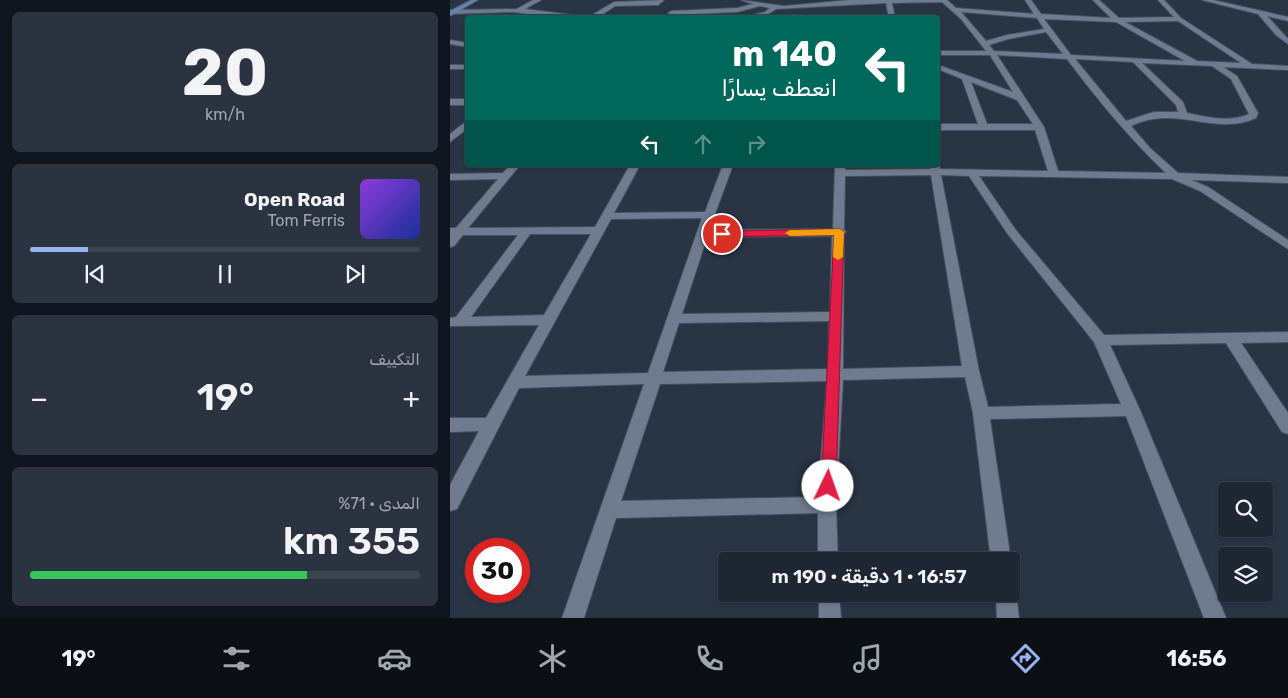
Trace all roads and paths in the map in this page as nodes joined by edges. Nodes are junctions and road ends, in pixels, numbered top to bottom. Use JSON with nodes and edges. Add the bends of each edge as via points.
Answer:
{"nodes":[{"id":1,"x":469,"y":0,"type":"edge"},
{"id":2,"x":475,"y":0,"type":"edge"},
{"id":3,"x":538,"y":0,"type":"edge"},
{"id":4,"x":744,"y":0,"type":"edge"},
{"id":5,"x":1028,"y":0,"type":"edge"},
{"id":6,"x":1096,"y":0,"type":"edge"},
{"id":7,"x":1161,"y":0,"type":"edge"},
{"id":8,"x":1205,"y":0,"type":"edge"},
{"id":9,"x":1238,"y":0,"type":"edge"},
{"id":10,"x":889,"y":1,"type":"edge"},
{"id":11,"x":614,"y":2,"type":"edge"},
{"id":12,"x":660,"y":3,"type":"edge"},
{"id":13,"x":823,"y":3,"type":"edge"},
{"id":14,"x":758,"y":5,"type":"junction"},
{"id":15,"x":774,"y":8,"type":"junction"},
{"id":16,"x":737,"y":10,"type":"junction"},
{"id":17,"x":955,"y":10,"type":"junction"},
{"id":18,"x":518,"y":11,"type":"junction"},
{"id":19,"x":832,"y":12,"type":"dead end"},
{"id":20,"x":451,"y":13,"type":"edge"},
{"id":21,"x":536,"y":13,"type":"junction"},
{"id":22,"x":1262,"y":14,"type":"junction"},
{"id":23,"x":534,"y":15,"type":"edge"},
{"id":24,"x":554,"y":15,"type":"edge"},
{"id":25,"x":596,"y":15,"type":"edge"},
{"id":26,"x":678,"y":15,"type":"edge"},
{"id":27,"x":736,"y":15,"type":"edge"},
{"id":28,"x":762,"y":15,"type":"edge"},
{"id":29,"x":891,"y":15,"type":"edge"},
{"id":30,"x":1038,"y":16,"type":"junction"},
{"id":31,"x":1179,"y":19,"type":"junction"},
{"id":32,"x":1288,"y":19,"type":"edge"},
{"id":33,"x":1119,"y":20,"type":"junction"},
{"id":34,"x":1048,"y":30,"type":"junction"},
{"id":35,"x":450,"y":42,"type":"edge"},
{"id":36,"x":1288,"y":42,"type":"edge"},
{"id":37,"x":984,"y":44,"type":"junction"},
{"id":38,"x":465,"y":45,"type":"edge"},
{"id":39,"x":992,"y":53,"type":"junction"},
{"id":40,"x":940,"y":54,"type":"edge"},
{"id":41,"x":1067,"y":56,"type":"junction"},
{"id":42,"x":1135,"y":60,"type":"junction"},
{"id":43,"x":1196,"y":64,"type":"junction"},
{"id":44,"x":1214,"y":65,"type":"junction"},
{"id":45,"x":1250,"y":66,"type":"junction"},
{"id":46,"x":450,"y":67,"type":"edge"},
{"id":47,"x":465,"y":67,"type":"edge"},
{"id":48,"x":940,"y":68,"type":"edge"},
{"id":49,"x":1288,"y":68,"type":"edge"},
{"id":50,"x":966,"y":78,"type":"junction"},
{"id":51,"x":1021,"y":98,"type":"junction"},
{"id":52,"x":450,"y":102,"type":"edge"},
{"id":53,"x":465,"y":102,"type":"edge"},
{"id":54,"x":1184,"y":114,"type":"junction"},
{"id":55,"x":465,"y":124,"type":"edge"},
{"id":56,"x":465,"y":125,"type":"edge"},
{"id":57,"x":1125,"y":125,"type":"junction"},
{"id":58,"x":940,"y":127,"type":"edge"},
{"id":59,"x":983,"y":127,"type":"junction"},
{"id":60,"x":1040,"y":127,"type":"junction"},
{"id":61,"x":450,"y":129,"type":"edge"},
{"id":62,"x":450,"y":139,"type":"edge"},
{"id":63,"x":513,"y":167,"type":"edge"},
{"id":64,"x":634,"y":167,"type":"edge"},
{"id":65,"x":727,"y":167,"type":"edge"},
{"id":66,"x":840,"y":169,"type":"edge"},
{"id":67,"x":935,"y":169,"type":"edge"},
{"id":68,"x":974,"y":174,"type":"junction"},
{"id":69,"x":1054,"y":175,"type":"junction"},
{"id":70,"x":450,"y":176,"type":"edge"},
{"id":71,"x":506,"y":176,"type":"junction"},
{"id":72,"x":1176,"y":177,"type":"junction"},
{"id":73,"x":1288,"y":180,"type":"edge"},
{"id":74,"x":709,"y":215,"type":"junction"},
{"id":75,"x":608,"y":216,"type":"junction"},
{"id":76,"x":526,"y":230,"type":"junction"},
{"id":77,"x":600,"y":230,"type":"junction"},
{"id":78,"x":455,"y":232,"type":"edge"},
{"id":79,"x":840,"y":232,"type":"junction"},
{"id":80,"x":702,"y":234,"type":"junction"},
{"id":81,"x":450,"y":243,"type":"edge"},
{"id":82,"x":1288,"y":245,"type":"edge"},
{"id":83,"x":835,"y":316,"type":"junction"},
{"id":84,"x":674,"y":319,"type":"junction"},
{"id":85,"x":548,"y":320,"type":"junction"},
{"id":86,"x":455,"y":322,"type":"edge"},
{"id":87,"x":1288,"y":337,"type":"edge"},
{"id":88,"x":1231,"y":338,"type":"junction"},
{"id":89,"x":1100,"y":340,"type":"junction"},
{"id":90,"x":971,"y":371,"type":"junction"},
{"id":91,"x":835,"y":376,"type":"junction"},
{"id":92,"x":654,"y":377,"type":"junction"},
{"id":93,"x":516,"y":382,"type":"junction"},
{"id":94,"x":1132,"y":410,"type":"junction"},
{"id":95,"x":981,"y":413,"type":"junction"},
{"id":96,"x":492,"y":424,"type":"junction"},
{"id":97,"x":450,"y":425,"type":"edge"},
{"id":98,"x":1288,"y":427,"type":"edge"},
{"id":99,"x":450,"y":503,"type":"edge"},
{"id":100,"x":827,"y":505,"type":"junction"},
{"id":101,"x":610,"y":510,"type":"junction"},
{"id":102,"x":828,"y":552,"type":"edge"},
{"id":103,"x":1000,"y":552,"type":"edge"},
{"id":104,"x":829,"y":602,"type":"edge"},
{"id":105,"x":1007,"y":602,"type":"edge"},
{"id":106,"x":573,"y":618,"type":"edge"},
{"id":107,"x":830,"y":618,"type":"edge"},
{"id":108,"x":1008,"y":618,"type":"edge"},
{"id":109,"x":1215,"y":618,"type":"edge"}],
"edges":[{"from":1,"to":20,"type":"main road"},
{"from":2,"to":20,"type":"main road"},
{"from":3,"to":18,"type":"street"},
{"from":4,"to":14,"type":"street"},
{"from":5,"to":30,"type":"street"},
{"from":6,"to":33,"type":"street"},
{"from":7,"to":31,"type":"street"},
{"from":8,"to":22,"type":"street"},
{"from":9,"to":22,"type":"street"},
{"from":10,"to":13,"type":"street"},
{"from":10,"to":17,"type":"street","via":[[944,0]]},
{"from":10,"to":29,"type":"street"},
{"from":11,"to":12,"type":"street"},
{"from":11,"to":25,"type":"street"},
{"from":13,"to":15,"type":"street"},
{"from":13,"to":19,"type":"street"},
{"from":14,"to":15,"type":"street"},
{"from":14,"to":16,"type":"street"},
{"from":15,"to":28,"type":"street"},
{"from":16,"to":26,"type":"street","via":[[670,12]]},
{"from":16,"to":27,"type":"street"},
{"from":17,"to":30,"type":"street"},
{"from":17,"to":37,"type":"street"},
{"from":18,"to":20,"type":"street"},
{"from":18,"to":21,"type":"street"},
{"from":21,"to":23,"type":"street"},
{"from":21,"to":24,"type":"street"},
{"from":22,"to":32,"type":"street"},
{"from":22,"to":36,"type":"street"},
{"from":30,"to":33,"type":"street"},
{"from":30,"to":34,"type":"street"},
{"from":31,"to":33,"type":"street"},
{"from":31,"to":45,"type":"street"},
{"from":33,"to":43,"type":"street"},
{"from":34,"to":37,"type":"street"},
{"from":34,"to":41,"type":"street"},
{"from":35,"to":38,"type":"street"},
{"from":37,"to":39,"type":"street"},
{"from":39,"to":40,"type":"street"},
{"from":39,"to":41,"type":"street"},
{"from":39,"to":51,"type":"street"},
{"from":41,"to":42,"type":"street"},
{"from":41,"to":57,"type":"street"},
{"from":42,"to":43,"type":"street"},
{"from":42,"to":54,"type":"street","via":[[1180,104]]},
{"from":43,"to":44,"type":"street"},
{"from":44,"to":45,"type":"street"},
{"from":44,"to":54,"type":"street","via":[[1234,78],[1253,116],[1228,121]]},
{"from":45,"to":49,"type":"street"},
{"from":46,"to":47,"type":"street"},
{"from":48,"to":50,"type":"street"},
{"from":50,"to":51,"type":"street"},
{"from":50,"to":59,"type":"street"},
{"from":51,"to":60,"type":"street"},
{"from":52,"to":53,"type":"street"},
{"from":54,"to":57,"type":"street","via":[[1148,115]]},
{"from":55,"to":61,"type":"street"},
{"from":56,"to":62,"type":"street"},
{"from":57,"to":72,"type":"street"},
{"from":58,"to":59,"type":"street"},
{"from":59,"to":60,"type":"street"},
{"from":60,"to":69,"type":"street"},
{"from":63,"to":71,"type":"street"},
{"from":64,"to":75,"type":"street"},
{"from":65,"to":74,"type":"street"},
{"from":66,"to":67,"type":"street"},
{"from":66,"to":79,"type":"street"},
{"from":67,"to":68,"type":"street"},
{"from":67,"to":90,"type":"street"},
{"from":68,"to":69,"type":"street"},
{"from":68,"to":89,"type":"street","via":[[1011,231]]},
{"from":69,"to":72,"type":"street"},
{"from":70,"to":71,"type":"street"},
{"from":71,"to":78,"type":"street"},
{"from":72,"to":73,"type":"street"},
{"from":72,"to":82,"type":"street","via":[[1204,189]]},
{"from":74,"to":75,"type":"street"},
{"from":74,"to":80,"type":"street"},
{"from":75,"to":77,"type":"street"},
{"from":76,"to":77,"type":"street"},
{"from":76,"to":78,"type":"street"},
{"from":76,"to":86,"type":"street"},
{"from":77,"to":85,"type":"street"},
{"from":78,"to":81,"type":"street"},
{"from":79,"to":80,"type":"street"},
{"from":79,"to":83,"type":"street"},
{"from":80,"to":84,"type":"street"},
{"from":83,"to":84,"type":"street"},
{"from":83,"to":91,"type":"street"},
{"from":84,"to":92,"type":"street"},
{"from":85,"to":86,"type":"street"},
{"from":85,"to":93,"type":"street"},
{"from":87,"to":88,"type":"street"},
{"from":88,"to":89,"type":"street"},
{"from":88,"to":98,"type":"street"},
{"from":89,"to":94,"type":"street"},
{"from":90,"to":91,"type":"street"},
{"from":90,"to":95,"type":"street"},
{"from":91,"to":92,"type":"street"},
{"from":91,"to":100,"type":"street"},
{"from":92,"to":93,"type":"street"},
{"from":92,"to":101,"type":"street"},
{"from":93,"to":96,"type":"street"},
{"from":94,"to":95,"type":"street"},
{"from":94,"to":109,"type":"street"},
{"from":95,"to":103,"type":"street"},
{"from":96,"to":97,"type":"street"},
{"from":96,"to":99,"type":"street"},
{"from":100,"to":101,"type":"street"},
{"from":100,"to":102,"type":"street"},
{"from":101,"to":106,"type":"street"},
{"from":104,"to":107,"type":"street"},
{"from":105,"to":108,"type":"street"}]}
